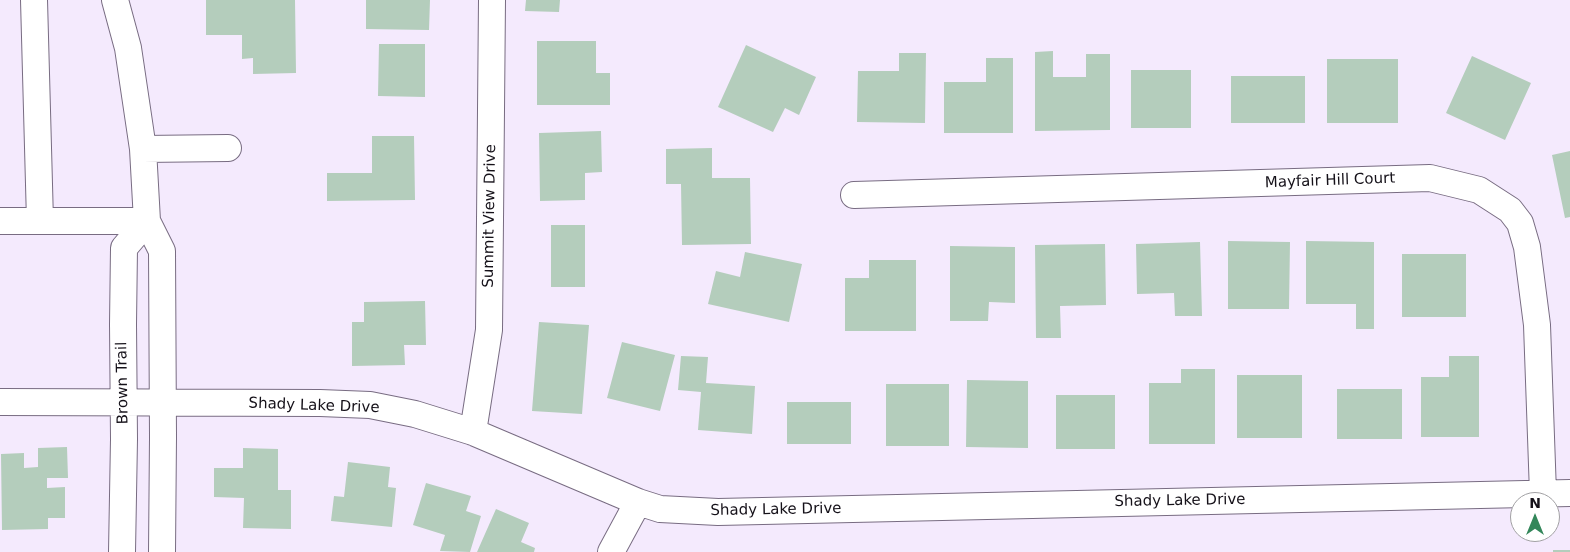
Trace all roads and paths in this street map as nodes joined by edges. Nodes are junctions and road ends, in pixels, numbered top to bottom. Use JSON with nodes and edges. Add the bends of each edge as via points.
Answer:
{"nodes":[{"id":1,"x":34,"y":0,"type":"edge"},
{"id":2,"x":115,"y":0,"type":"edge"},
{"id":3,"x":492,"y":0,"type":"edge"},
{"id":4,"x":228,"y":148,"type":"dead end"},
{"id":5,"x":144,"y":149,"type":"junction"},
{"id":6,"x":854,"y":195,"type":"dead end"},
{"id":7,"x":0,"y":221,"type":"edge"},
{"id":8,"x":40,"y":221,"type":"junction"},
{"id":9,"x":147,"y":221,"type":"junction"},
{"id":10,"x":0,"y":402,"type":"edge"},
{"id":11,"x":124,"y":402,"type":"junction"},
{"id":12,"x":163,"y":402,"type":"junction"},
{"id":13,"x":473,"y":432,"type":"junction"},
{"id":14,"x":1543,"y":492,"type":"edge"},
{"id":15,"x":1510,"y":494,"type":"edge"},
{"id":16,"x":638,"y":502,"type":"junction"},
{"id":17,"x":122,"y":552,"type":"edge"},
{"id":18,"x":162,"y":552,"type":"edge"},
{"id":19,"x":611,"y":552,"type":"edge"}],
"edges":[{"from":1,"to":8,"type":"street"},
{"from":2,"to":5,"type":"street","via":[[128,48]]},
{"from":3,"to":13,"type":"street","name":"Summit View Drive","via":[[489,330]]},
{"from":4,"to":5,"type":"street"},
{"from":5,"to":9,"type":"street"},
{"from":6,"to":14,"type":"street","name":"Mayfair Hill Court","via":[[1430,178],[1480,190],[1510,210],[1520,223],[1527,246],[1537,325]]},
{"from":7,"to":8,"type":"street"},
{"from":8,"to":9,"type":"street"},
{"from":9,"to":11,"type":"street","name":"Brown Trail","via":[[124,248]]},
{"from":9,"to":12,"type":"street","via":[[162,251]]},
{"from":10,"to":11,"type":"street","name":"Shady Lake Drive"},
{"from":11,"to":12,"type":"street","name":"Shady Lake Drive"},
{"from":11,"to":17,"type":"street","name":"Brown Trail"},
{"from":12,"to":13,"type":"street","name":"Shady Lake Drive","via":[[370,405],[415,414]]},
{"from":12,"to":18,"type":"street"},
{"from":13,"to":16,"type":"street","name":"Shady Lake Drive"},
{"from":15,"to":16,"type":"street","name":"Shady Lake Drive","via":[[718,512],[660,509]]},
{"from":16,"to":19,"type":"street"}]}
